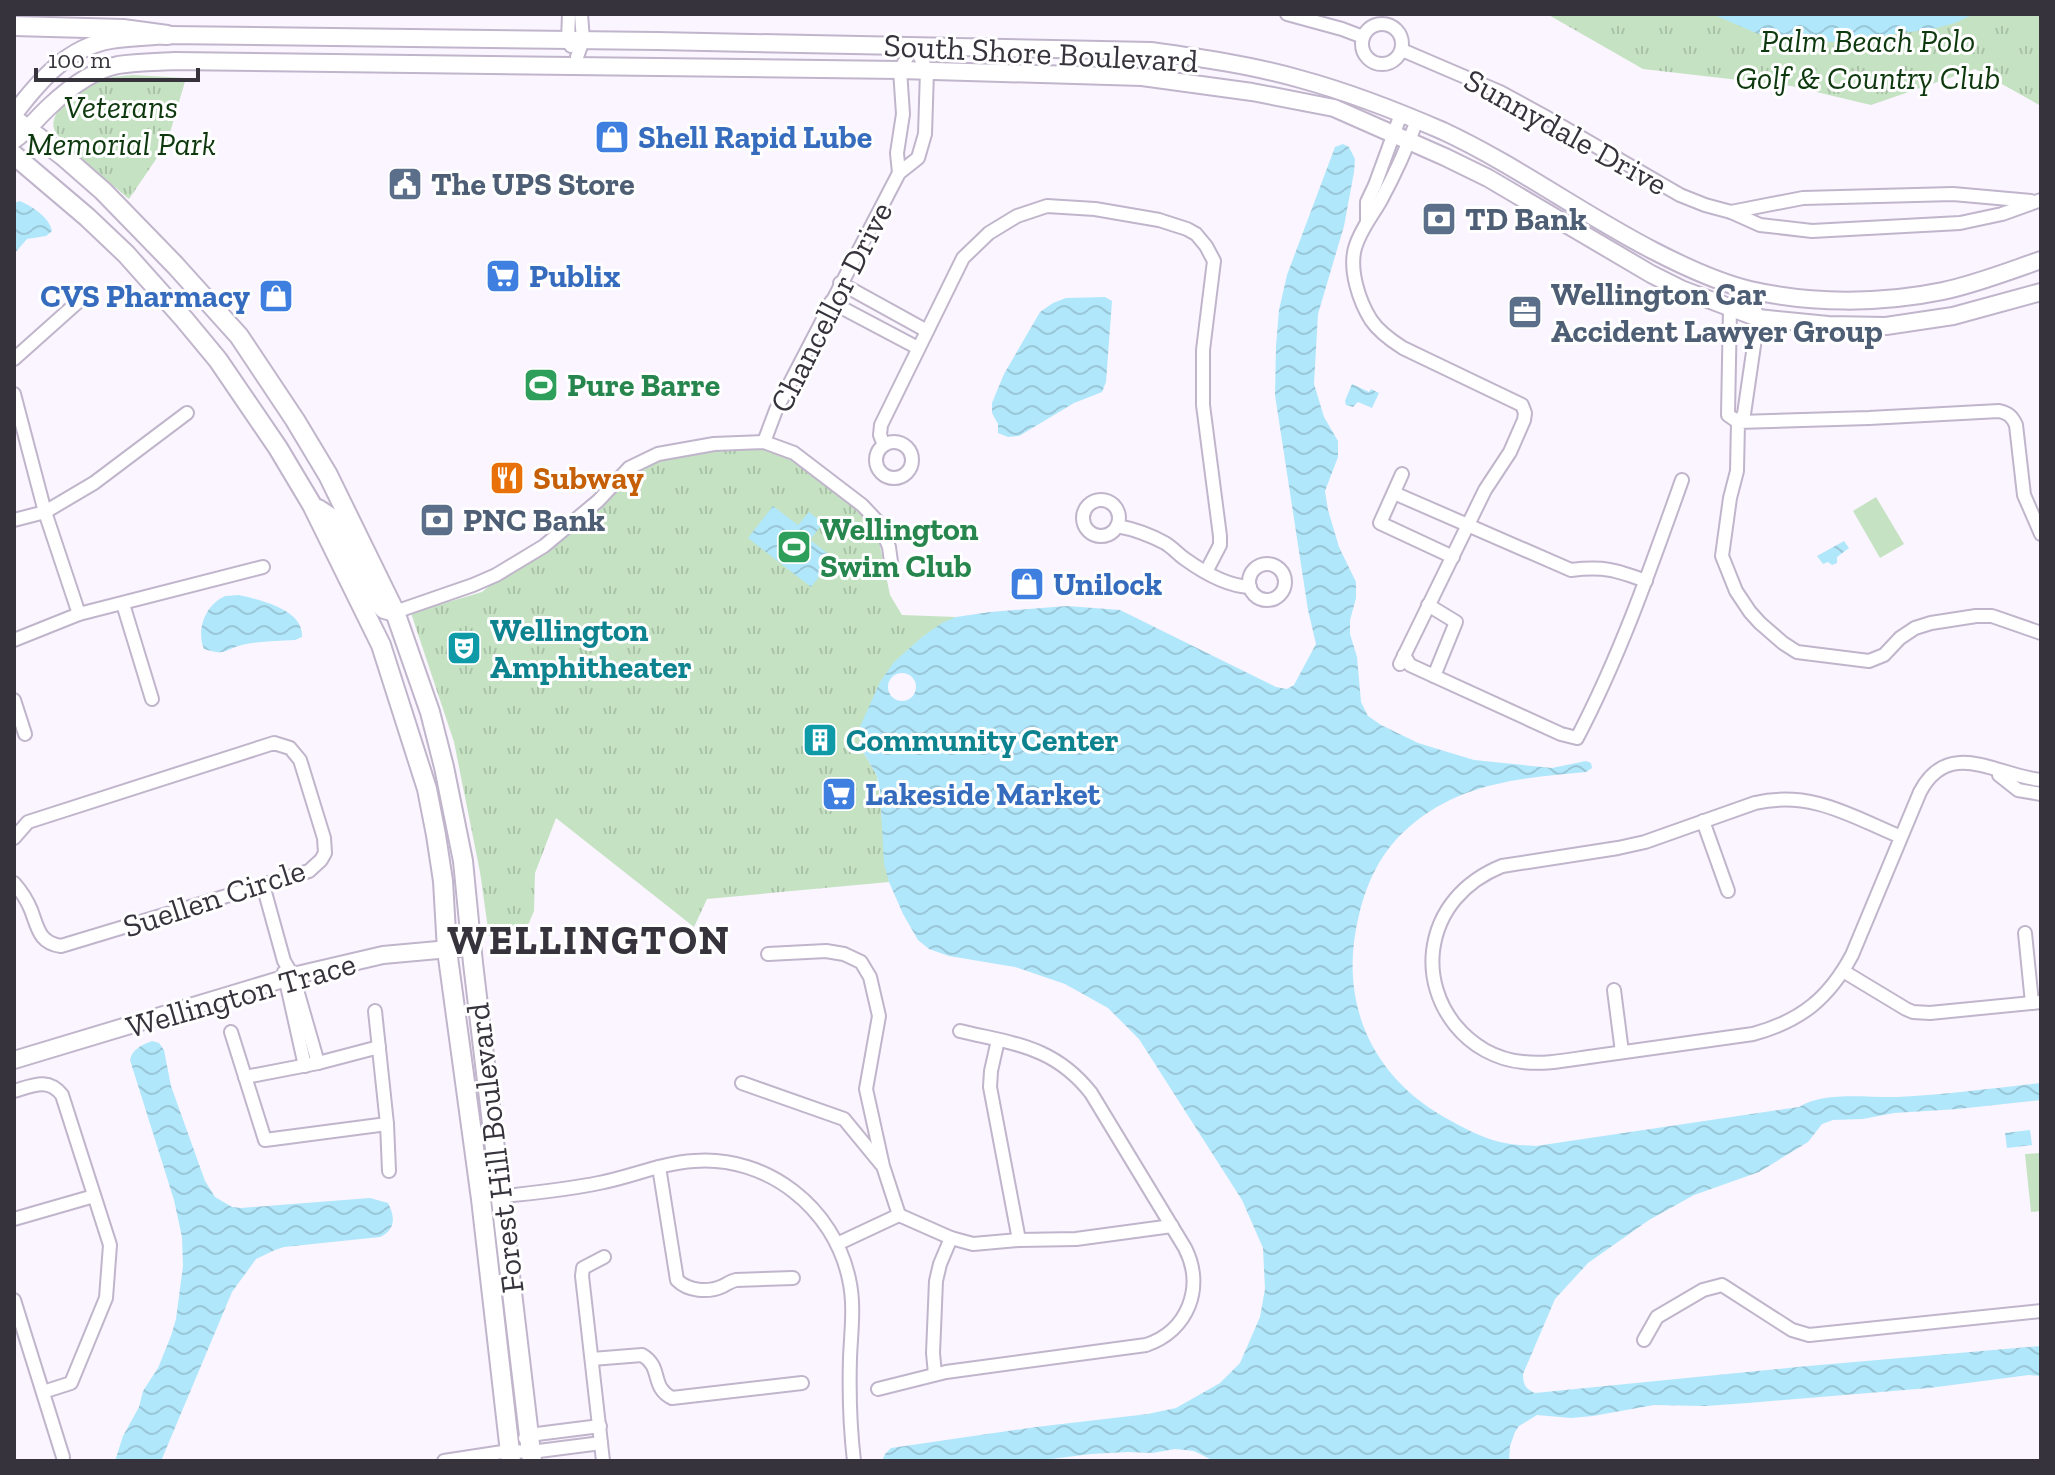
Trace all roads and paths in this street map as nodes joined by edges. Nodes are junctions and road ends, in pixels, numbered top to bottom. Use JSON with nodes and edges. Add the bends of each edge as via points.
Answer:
{"nodes":[{"id":1,"x":569,"y":14,"type":"edge"},
{"id":2,"x":581,"y":14,"type":"edge"},
{"id":3,"x":1287,"y":14,"type":"edge"},
{"id":4,"x":14,"y":26,"type":"edge"},
{"id":5,"x":167,"y":35,"type":"junction"},
{"id":6,"x":1363,"y":37,"type":"junction"},
{"id":7,"x":364,"y":38,"type":"junction"},
{"id":8,"x":575,"y":40,"type":"junction"},
{"id":9,"x":914,"y":45,"type":"junction"},
{"id":10,"x":1402,"y":50,"type":"junction"},
{"id":11,"x":577,"y":62,"type":"junction"},
{"id":12,"x":363,"y":64,"type":"junction"},
{"id":13,"x":900,"y":70,"type":"junction"},
{"id":14,"x":927,"y":71,"type":"junction"},
{"id":15,"x":1401,"y":114,"type":"junction"},
{"id":16,"x":1417,"y":120,"type":"junction"},
{"id":17,"x":18,"y":126,"type":"edge"},
{"id":18,"x":1402,"y":138,"type":"junction"},
{"id":19,"x":14,"y":155,"type":"edge"},
{"id":20,"x":899,"y":173,"type":"junction"},
{"id":21,"x":2039,"y":201,"type":"edge"},
{"id":22,"x":1731,"y":212,"type":"junction"},
{"id":23,"x":2041,"y":260,"type":"edge"},
{"id":24,"x":840,"y":283,"type":"junction"},
{"id":25,"x":1748,"y":289,"type":"junction"},
{"id":26,"x":2041,"y":292,"type":"edge"},
{"id":27,"x":79,"y":301,"type":"dead end"},
{"id":28,"x":831,"y":302,"type":"junction"},
{"id":29,"x":1730,"y":308,"type":"junction"},
{"id":30,"x":898,"y":315,"type":"junction"},
{"id":31,"x":1758,"y":318,"type":"junction"},
{"id":32,"x":927,"y":331,"type":"junction"},
{"id":33,"x":889,"y":333,"type":"junction"},
{"id":34,"x":918,"y":348,"type":"junction"},
{"id":35,"x":14,"y":359,"type":"edge"},
{"id":36,"x":14,"y":394,"type":"edge"},
{"id":37,"x":187,"y":413,"type":"dead end"},
{"id":38,"x":1738,"y":422,"type":"junction"},
{"id":39,"x":764,"y":442,"type":"junction"},
{"id":40,"x":884,"y":445,"type":"dead end"},
{"id":41,"x":1402,"y":474,"type":"dead end"},
{"id":42,"x":1682,"y":480,"type":"dead end"},
{"id":43,"x":1394,"y":493,"type":"junction"},
{"id":44,"x":312,"y":506,"type":"junction"},
{"id":45,"x":45,"y":512,"type":"junction"},
{"id":46,"x":14,"y":520,"type":"edge"},
{"id":47,"x":1117,"y":526,"type":"dead end"},
{"id":48,"x":1469,"y":526,"type":"junction"},
{"id":49,"x":2041,"y":534,"type":"edge"},
{"id":50,"x":1453,"y":557,"type":"junction"},
{"id":51,"x":263,"y":567,"type":"dead end"},
{"id":52,"x":892,"y":569,"type":"dead end"},
{"id":53,"x":1206,"y":572,"type":"junction"},
{"id":54,"x":1646,"y":581,"type":"junction"},
{"id":55,"x":1250,"y":587,"type":"dead end"},
{"id":56,"x":123,"y":604,"type":"junction"},
{"id":57,"x":1428,"y":605,"type":"junction"},
{"id":58,"x":395,"y":612,"type":"junction"},
{"id":59,"x":79,"y":614,"type":"junction"},
{"id":60,"x":2041,"y":633,"type":"edge"},
{"id":61,"x":14,"y":640,"type":"edge"},
{"id":62,"x":1434,"y":676,"type":"junction"},
{"id":63,"x":152,"y":699,"type":"dead end"},
{"id":64,"x":14,"y":700,"type":"edge"},
{"id":65,"x":25,"y":734,"type":"dead end"},
{"id":66,"x":1991,"y":768,"type":"junction"},
{"id":67,"x":2041,"y":780,"type":"edge"},
{"id":68,"x":2041,"y":794,"type":"edge"},
{"id":69,"x":1703,"y":821,"type":"junction"},
{"id":70,"x":1901,"y":837,"type":"junction"},
{"id":71,"x":14,"y":838,"type":"edge"},
{"id":72,"x":14,"y":883,"type":"edge"},
{"id":73,"x":263,"y":885,"type":"junction"},
{"id":74,"x":1728,"y":891,"type":"dead end"},
{"id":75,"x":2025,"y":933,"type":"dead end"},
{"id":76,"x":471,"y":947,"type":"junction"},
{"id":77,"x":447,"y":950,"type":"junction"},
{"id":78,"x":768,"y":954,"type":"dead end"},
{"id":79,"x":1843,"y":971,"type":"junction"},
{"id":80,"x":289,"y":977,"type":"junction"},
{"id":81,"x":1614,"y":990,"type":"dead end"},
{"id":82,"x":2036,"y":1003,"type":"edge"},
{"id":83,"x":375,"y":1011,"type":"dead end"},
{"id":84,"x":960,"y":1031,"type":"dead end"},
{"id":85,"x":231,"y":1032,"type":"dead end"},
{"id":86,"x":998,"y":1040,"type":"junction"},
{"id":87,"x":379,"y":1047,"type":"junction"},
{"id":88,"x":1622,"y":1052,"type":"junction"},
{"id":89,"x":14,"y":1060,"type":"edge"},
{"id":90,"x":312,"y":1064,"type":"junction"},
{"id":91,"x":245,"y":1077,"type":"junction"},
{"id":92,"x":742,"y":1083,"type":"dead end"},
{"id":93,"x":14,"y":1091,"type":"edge"},
{"id":94,"x":387,"y":1124,"type":"junction"},
{"id":95,"x":883,"y":1166,"type":"junction"},
{"id":96,"x":659,"y":1167,"type":"junction"},
{"id":97,"x":389,"y":1171,"type":"dead end"},
{"id":98,"x":94,"y":1196,"type":"junction"},
{"id":99,"x":501,"y":1196,"type":"junction"},
{"id":100,"x":481,"y":1199,"type":"junction"},
{"id":101,"x":899,"y":1215,"type":"junction"},
{"id":102,"x":14,"y":1219,"type":"edge"},
{"id":103,"x":1172,"y":1226,"type":"junction"},
{"id":104,"x":951,"y":1238,"type":"junction"},
{"id":105,"x":1019,"y":1240,"type":"junction"},
{"id":106,"x":837,"y":1244,"type":"junction"},
{"id":107,"x":604,"y":1257,"type":"dead end"},
{"id":108,"x":793,"y":1278,"type":"dead end"},
{"id":109,"x":15,"y":1309,"type":"edge"},
{"id":110,"x":2041,"y":1311,"type":"edge"},
{"id":111,"x":1644,"y":1340,"type":"dead end"},
{"id":112,"x":592,"y":1359,"type":"junction"},
{"id":113,"x":935,"y":1374,"type":"junction"},
{"id":114,"x":802,"y":1383,"type":"dead end"},
{"id":115,"x":878,"y":1389,"type":"dead end"},
{"id":116,"x":43,"y":1392,"type":"junction"},
{"id":117,"x":600,"y":1426,"type":"junction"},
{"id":118,"x":601,"y":1443,"type":"junction"},
{"id":119,"x":531,"y":1449,"type":"edge"},
{"id":120,"x":510,"y":1456,"type":"edge"},
{"id":121,"x":63,"y":1457,"type":"dead end"},
{"id":122,"x":444,"y":1461,"type":"edge"},
{"id":123,"x":603,"y":1461,"type":"edge"},
{"id":124,"x":854,"y":1461,"type":"edge"}],
"edges":[{"from":1,"to":8,"type":"street"},
{"from":2,"to":8,"type":"street"},
{"from":3,"to":6,"type":"street"},
{"from":4,"to":5,"type":"main road"},
{"from":5,"to":7,"type":"street","name":"South Shore Boulevard"},
{"from":5,"to":17,"type":"street","name":"South Shore Boulevard","via":[[85,48],[54,67],[31,91]]},
{"from":6,"to":10,"type":"street","name":"Sunnydale Drive","via":[[1376,24],[1388,24],[1401,37]]},
{"from":6,"to":10,"type":"street","via":[[1362,50],[1376,63],[1394,60]]},
{"from":7,"to":8,"type":"street","name":"South Shore Boulevard"},
{"from":7,"to":12,"type":"street"},
{"from":8,"to":9,"type":"street","name":"South Shore Boulevard"},
{"from":8,"to":11,"type":"street"},
{"from":9,"to":13,"type":"street"},
{"from":9,"to":14,"type":"street","name":"Chancellor Drive"},
{"from":9,"to":15,"type":"street","name":"South Shore Boulevard","via":[[1187,56],[1299,79]]},
{"from":10,"to":22,"type":"street","name":"Sunnydale Drive","via":[[1500,92],[1680,195]]},
{"from":11,"to":12,"type":"street","name":"South Shore Boulevard"},
{"from":11,"to":13,"type":"street","name":"South Shore Boulevard"},
{"from":12,"to":17,"type":"street","name":"South Shore Boulevard","via":[[119,65],[97,72]]},
{"from":13,"to":14,"type":"street","name":"South Shore Boulevard"},
{"from":13,"to":20,"type":"street","name":"Chancellor Drive"},
{"from":14,"to":18,"type":"street","name":"South Shore Boulevard","via":[[1142,77],[1252,92],[1334,108]]},
{"from":14,"to":20,"type":"street","name":"Chancellor Drive","via":[[925,134],[918,158]]},
{"from":15,"to":16,"type":"street","name":"South Shore Boulevard"},
{"from":15,"to":18,"type":"street"},
{"from":16,"to":18,"type":"street"},
{"from":16,"to":25,"type":"street","name":"South Shore Boulevard","via":[[1498,160],[1651,250]]},
{"from":17,"to":58,"type":"main road","name":"Forest Hill Boulevard","via":[[103,191],[239,336],[328,475]]},
{"from":18,"to":29,"type":"street","name":"South Shore Boulevard","via":[[1488,178],[1651,274]]},
{"from":18,"to":48,"type":"street","via":[[1367,202],[1367,220],[1352,260],[1371,320],[1403,348],[1522,405],[1525,413]]},
{"from":19,"to":44,"type":"main road","name":"Forest Hill Boulevard","via":[[97,226],[184,319],[249,403]]},
{"from":20,"to":24,"type":"street","name":"Chancellor Drive"},
{"from":21,"to":22,"type":"street","name":"Sunnydale Drive","via":[[1953,194],[1803,198]]},
{"from":21,"to":22,"type":"street","name":"Sunnydale Drive","via":[[1960,223],[1812,231],[1760,225]]},
{"from":23,"to":25,"type":"street","name":"South Shore Boulevard","via":[[1976,283],[1890,299],[1822,300]]},
{"from":24,"to":28,"type":"street","name":"Chancellor Drive"},
{"from":24,"to":30,"type":"street"},
{"from":25,"to":29,"type":"street"},
{"from":25,"to":31,"type":"street"},
{"from":26,"to":31,"type":"street","name":"South Shore Boulevard","via":[[1953,316],[1886,326]]},
{"from":27,"to":35,"type":"street"},
{"from":28,"to":33,"type":"street"},
{"from":28,"to":39,"type":"street","name":"Chancellor Drive"},
{"from":29,"to":31,"type":"street","name":"South Shore Boulevard"},
{"from":29,"to":38,"type":"street","via":[[1728,415]]},
{"from":30,"to":32,"type":"street"},
{"from":30,"to":33,"type":"street"},
{"from":31,"to":38,"type":"street","via":[[1744,414]]},
{"from":32,"to":34,"type":"street"},
{"from":32,"to":53,"type":"street","via":[[963,258],[1017,216],[1047,206],[1095,209],[1159,220],[1196,234],[1214,261],[1203,350],[1203,405],[1220,545]]},
{"from":33,"to":34,"type":"street"},
{"from":34,"to":40,"type":"street","via":[[881,425]]},
{"from":36,"to":45,"type":"street"},
{"from":37,"to":45,"type":"street","via":[[94,483]]},
{"from":38,"to":49,"type":"street","via":[[2006,412],[2016,425],[2024,495]]},
{"from":38,"to":60,"type":"street","via":[[1737,471],[1722,556],[1750,612],[1783,643],[1797,652],[1869,661],[1915,628],[1931,623],[1992,616]]},
{"from":39,"to":52,"type":"street","via":[[794,453],[862,505],[879,523]]},
{"from":39,"to":58,"type":"street","via":[[658,454],[629,468],[544,546],[496,575]]},
{"from":41,"to":43,"type":"street"},
{"from":42,"to":54,"type":"street"},
{"from":43,"to":48,"type":"street"},
{"from":43,"to":50,"type":"street","via":[[1380,523]]},
{"from":44,"to":58,"type":"main road","via":[[339,528],[373,597]]},
{"from":44,"to":77,"type":"main road","name":"Forest Hill Boulevard","via":[[381,645],[427,789],[443,881]]},
{"from":45,"to":46,"type":"street"},
{"from":45,"to":59,"type":"street"},
{"from":47,"to":53,"type":"street","via":[[1166,544]]},
{"from":48,"to":50,"type":"street"},
{"from":48,"to":54,"type":"street","via":[[1571,570],[1597,567]]},
{"from":50,"to":57,"type":"street"},
{"from":51,"to":56,"type":"street"},
{"from":53,"to":55,"type":"street"},
{"from":54,"to":62,"type":"street","via":[[1577,738]]},
{"from":56,"to":59,"type":"street"},
{"from":56,"to":63,"type":"street"},
{"from":57,"to":62,"type":"street","via":[[1456,622]]},
{"from":57,"to":62,"type":"street","via":[[1402,660]]},
{"from":58,"to":76,"type":"main road","name":"Forest Hill Boulevard","via":[[444,767],[463,861]]},
{"from":59,"to":61,"type":"street"},
{"from":64,"to":65,"type":"street"},
{"from":66,"to":67,"type":"street"},
{"from":66,"to":68,"type":"street","via":[[2018,790]]},
{"from":66,"to":70,"type":"street","via":[[1966,761],[1935,772],[1924,784]]},
{"from":69,"to":70,"type":"street","via":[[1771,799],[1796,799]]},
{"from":69,"to":74,"type":"street"},
{"from":69,"to":88,"type":"street","via":[[1645,842],[1518,862],[1488,872],[1457,896],[1437,931],[1432,966],[1439,998],[1455,1025],[1478,1047],[1500,1057],[1539,1063]]},
{"from":70,"to":79,"type":"street"},
{"from":71,"to":73,"type":"street","name":"Suellen Circle","via":[[28,822],[267,744],[283,744],[300,760],[326,845],[316,867]]},
{"from":72,"to":73,"type":"street","name":"Suellen Circle","via":[[40,936],[61,946]]},
{"from":73,"to":80,"type":"street"},
{"from":75,"to":82,"type":"street"},
{"from":76,"to":77,"type":"street","name":"Wellington Trace"},
{"from":76,"to":99,"type":"main road","name":"Forest Hill Boulevard"},
{"from":77,"to":80,"type":"street","name":"Wellington Trace","via":[[383,955]]},
{"from":77,"to":100,"type":"main road","name":"Forest Hill Boulevard"},
{"from":78,"to":95,"type":"street","via":[[844,954],[861,962],[870,977],[879,1016],[866,1089]]},
{"from":79,"to":82,"type":"street","via":[[1913,1012]]},
{"from":79,"to":88,"type":"street","via":[[1819,1001],[1772,1029]]},
{"from":80,"to":89,"type":"street","name":"Wellington Trace"},
{"from":80,"to":90,"type":"street"},
{"from":81,"to":88,"type":"street"},
{"from":83,"to":87,"type":"street"},
{"from":84,"to":86,"type":"street"},
{"from":85,"to":91,"type":"street"},
{"from":86,"to":103,"type":"street","via":[[1047,1054],[1080,1080]]},
{"from":86,"to":105,"type":"street","via":[[990,1087]]},
{"from":87,"to":90,"type":"street"},
{"from":87,"to":94,"type":"street"},
{"from":90,"to":91,"type":"street"},
{"from":91,"to":94,"type":"street","via":[[265,1140]]},
{"from":92,"to":95,"type":"street","via":[[844,1119]]},
{"from":93,"to":98,"type":"street","via":[[44,1083],[58,1089]]},
{"from":94,"to":97,"type":"street"},
{"from":95,"to":101,"type":"street"},
{"from":96,"to":99,"type":"street","via":[[588,1185]]},
{"from":96,"to":106,"type":"street","via":[[715,1161],[762,1172],[803,1198]]},
{"from":96,"to":108,"type":"street","via":[[682,1285],[697,1290],[736,1280]]},
{"from":98,"to":102,"type":"street"},
{"from":98,"to":116,"type":"street","via":[[110,1245],[106,1298],[71,1383]]},
{"from":99,"to":100,"type":"street"},
{"from":99,"to":119,"type":"main road","name":"Forest Hill Boulevard"},
{"from":100,"to":120,"type":"main road","name":"Forest Hill Boulevard"},
{"from":101,"to":104,"type":"street"},
{"from":101,"to":106,"type":"street"},
{"from":103,"to":105,"type":"street","via":[[1076,1239]]},
{"from":103,"to":113,"type":"street","via":[[1189,1255],[1194,1287],[1184,1317],[1161,1339],[1138,1347]]},
{"from":104,"to":105,"type":"street","via":[[973,1244]]},
{"from":104,"to":113,"type":"street","via":[[937,1272]]},
{"from":106,"to":124,"type":"street","via":[[852,1299],[849,1398]]},
{"from":107,"to":112,"type":"street","via":[[583,1268],[582,1276]]},
{"from":109,"to":116,"type":"street"},
{"from":110,"to":111,"type":"street","via":[[1809,1335],[1792,1330],[1722,1285],[1657,1317]]},
{"from":112,"to":114,"type":"street","via":[[642,1355],[654,1365],[659,1389],[672,1398]]},
{"from":112,"to":117,"type":"street"},
{"from":113,"to":115,"type":"street"},
{"from":116,"to":121,"type":"street"},
{"from":117,"to":118,"type":"street"},
{"from":117,"to":119,"type":"street"},
{"from":118,"to":119,"type":"street"},
{"from":118,"to":123,"type":"street"},
{"from":119,"to":120,"type":"street"},
{"from":120,"to":122,"type":"street"}]}
